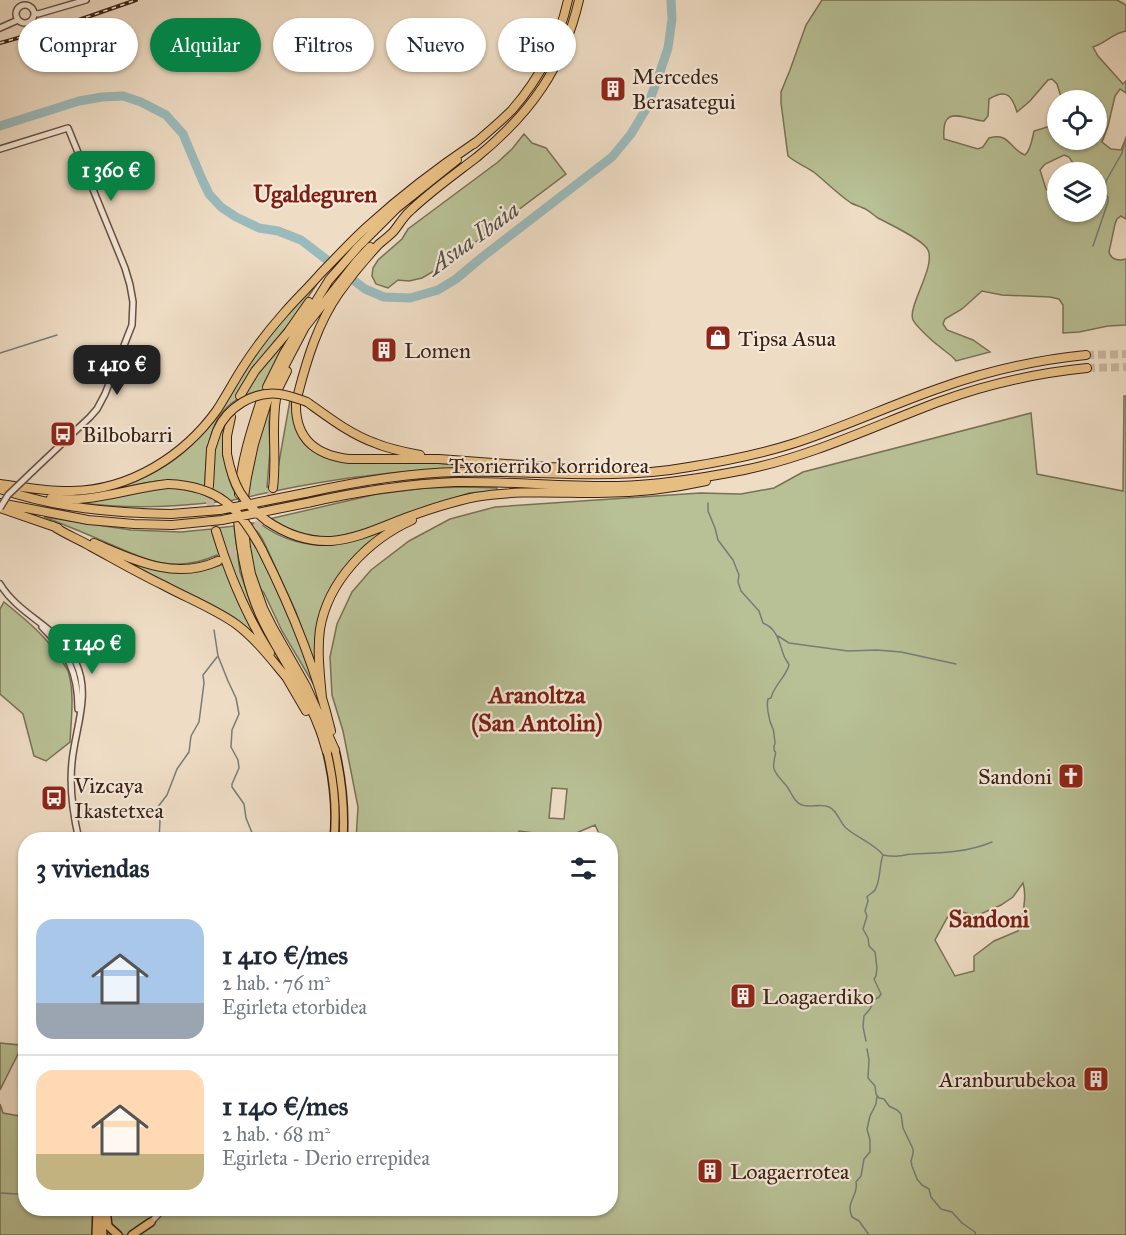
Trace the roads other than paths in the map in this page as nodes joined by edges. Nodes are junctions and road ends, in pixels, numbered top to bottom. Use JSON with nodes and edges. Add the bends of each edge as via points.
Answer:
{"nodes":[{"id":1,"x":16,"y":0,"type":"edge"},
{"id":2,"x":86,"y":0,"type":"edge"},
{"id":3,"x":568,"y":0,"type":"edge"},
{"id":4,"x":579,"y":0,"type":"edge"},
{"id":5,"x":19,"y":7,"type":"junction"},
{"id":6,"x":34,"y":13,"type":"junction"},
{"id":7,"x":33,"y":18,"type":"edge"},
{"id":8,"x":18,"y":20,"type":"joint"},
{"id":9,"x":0,"y":28,"type":"edge"},
{"id":10,"x":477,"y":142,"type":"junction"},
{"id":11,"x":0,"y":148,"type":"edge"},
{"id":12,"x":356,"y":260,"type":"junction"},
{"id":13,"x":323,"y":289,"type":"junction"},
{"id":14,"x":330,"y":300,"type":"junction"},
{"id":15,"x":1086,"y":355,"type":"tunnel mouth"},
{"id":16,"x":1087,"y":368,"type":"tunnel mouth"},
{"id":17,"x":298,"y":393,"type":"dead end"},
{"id":18,"x":240,"y":396,"type":"dead end"},
{"id":19,"x":296,"y":403,"type":"dead end"},
{"id":20,"x":231,"y":417,"type":"dead end"},
{"id":21,"x":439,"y":459,"type":"junction"},
{"id":22,"x":688,"y":468,"type":"junction"},
{"id":23,"x":745,"y":470,"type":"junction"},
{"id":24,"x":209,"y":486,"type":"tunnel mouth"},
{"id":25,"x":0,"y":487,"type":"edge"},
{"id":26,"x":273,"y":488,"type":"tunnel mouth"},
{"id":27,"x":0,"y":503,"type":"edge"},
{"id":28,"x":450,"y":503,"type":"junction"},
{"id":29,"x":0,"y":508,"type":"edge"},
{"id":30,"x":53,"y":526,"type":"junction"},
{"id":31,"x":216,"y":531,"type":"tunnel mouth"},
{"id":32,"x":218,"y":561,"type":"tunnel mouth"},
{"id":33,"x":0,"y":584,"type":"edge"},
{"id":34,"x":286,"y":678,"type":"junction"},
{"id":35,"x":322,"y":698,"type":"junction"},
{"id":36,"x":331,"y":751,"type":"junction"},
{"id":37,"x":77,"y":832,"type":"edge"},
{"id":38,"x":335,"y":832,"type":"edge"},
{"id":39,"x":343,"y":832,"type":"edge"},
{"id":40,"x":96,"y":1216,"type":"edge"},
{"id":41,"x":104,"y":1216,"type":"edge"},
{"id":42,"x":106,"y":1216,"type":"edge"},
{"id":43,"x":156,"y":1216,"type":"edge"},
{"id":44,"x":151,"y":1222,"type":"junction"},
{"id":45,"x":96,"y":1235,"type":"edge"},
{"id":46,"x":102,"y":1235,"type":"edge"},
{"id":47,"x":118,"y":1235,"type":"edge"},
{"id":48,"x":132,"y":1235,"type":"edge"},
{"id":49,"x":140,"y":1235,"type":"edge"}],
"edges":[{"from":1,"to":5,"type":"street"},
{"from":2,"to":6,"type":"street"},
{"from":3,"to":10,"type":"highway","via":[[551,52],[539,74],[512,110]]},
{"from":4,"to":12,"type":"highway","via":[[561,56],[532,104],[496,141]]},
{"from":5,"to":6,"type":"street","via":[[27,4]]},
{"from":5,"to":8,"type":"street"},
{"from":6,"to":7,"type":"street"},
{"from":8,"to":9,"type":"street"},
{"from":10,"to":12,"type":"highway","via":[[369,236]]},
{"from":10,"to":25,"type":"highway","via":[[386,210],[343,250],[263,338],[204,426],[183,448],[140,475],[96,488],[73,491]]},
{"from":11,"to":29,"type":"street","bridge":true,"via":[[68,128],[129,280],[133,302],[131,332],[97,409],[13,490]]},
{"from":12,"to":13,"type":"highway"},
{"from":12,"to":14,"type":"highway"},
{"from":13,"to":14,"type":"highway","via":[[284,352],[273,388],[305,327]]},
{"from":13,"to":18,"type":"highway","via":[[255,371]]},
{"from":14,"to":17,"type":"highway"},
{"from":15,"to":22,"type":"highway","name":"Txorierriko korridorea","via":[[987,373],[793,444]]},
{"from":16,"to":23,"type":"highway","name":"Txorierriko korridorea","via":[[1025,377],[974,390],[808,452]]},
{"from":19,"to":21,"type":"highway","via":[[303,433],[326,455],[349,459]]},
{"from":20,"to":28,"type":"highway","bridge":true,"via":[[227,454],[233,477],[246,503],[288,534],[340,540]]},
{"from":21,"to":22,"type":"highway","via":[[573,468]]},
{"from":21,"to":24,"type":"highway","bridge":true,"via":[[373,443],[307,402],[276,393],[247,400],[225,418],[211,449]]},
{"from":22,"to":25,"type":"highway","name":"Txorierriko korridorea","bridge":true,"via":[[619,475],[425,473],[359,481],[220,510],[171,514],[80,508],[37,500]]},
{"from":23,"to":27,"type":"highway","name":"Txorierriko korridorea","bridge":true,"via":[[619,486],[425,484],[361,492],[222,520],[172,525],[96,520]]},
{"from":23,"to":28,"type":"highway","via":[[652,490],[510,494]]},
{"from":25,"to":35,"type":"highway","bridge":true,"via":[[58,499],[83,499],[168,484],[199,488],[220,498],[250,527],[262,550],[291,612]]},
{"from":26,"to":36,"type":"highway","via":[[273,427],[268,400],[246,477],[242,510],[246,547],[263,608],[306,686]]},
{"from":28,"to":35,"type":"highway","via":[[407,522],[369,548],[337,585],[320,631]]},
{"from":29,"to":30,"type":"highway"},
{"from":30,"to":32,"type":"highway","via":[[160,568],[194,569]]},
{"from":30,"to":34,"type":"highway","via":[[228,619],[268,655]]},
{"from":31,"to":34,"type":"highway","via":[[242,600]]},
{"from":33,"to":37,"type":"street","via":[[12,601],[61,647],[73,669],[78,726],[71,781]]},
{"from":34,"to":36,"type":"highway"},
{"from":35,"to":36,"type":"highway"},
{"from":36,"to":38,"type":"main road"},
{"from":36,"to":39,"type":"main road","via":[[343,795]]},
{"from":40,"to":45,"type":"main road"},
{"from":41,"to":46,"type":"main road"},
{"from":42,"to":47,"type":"main road","via":[[108,1226]]},
{"from":43,"to":44,"type":"street"},
{"from":44,"to":48,"type":"main road"},
{"from":44,"to":49,"type":"main road"}]}
